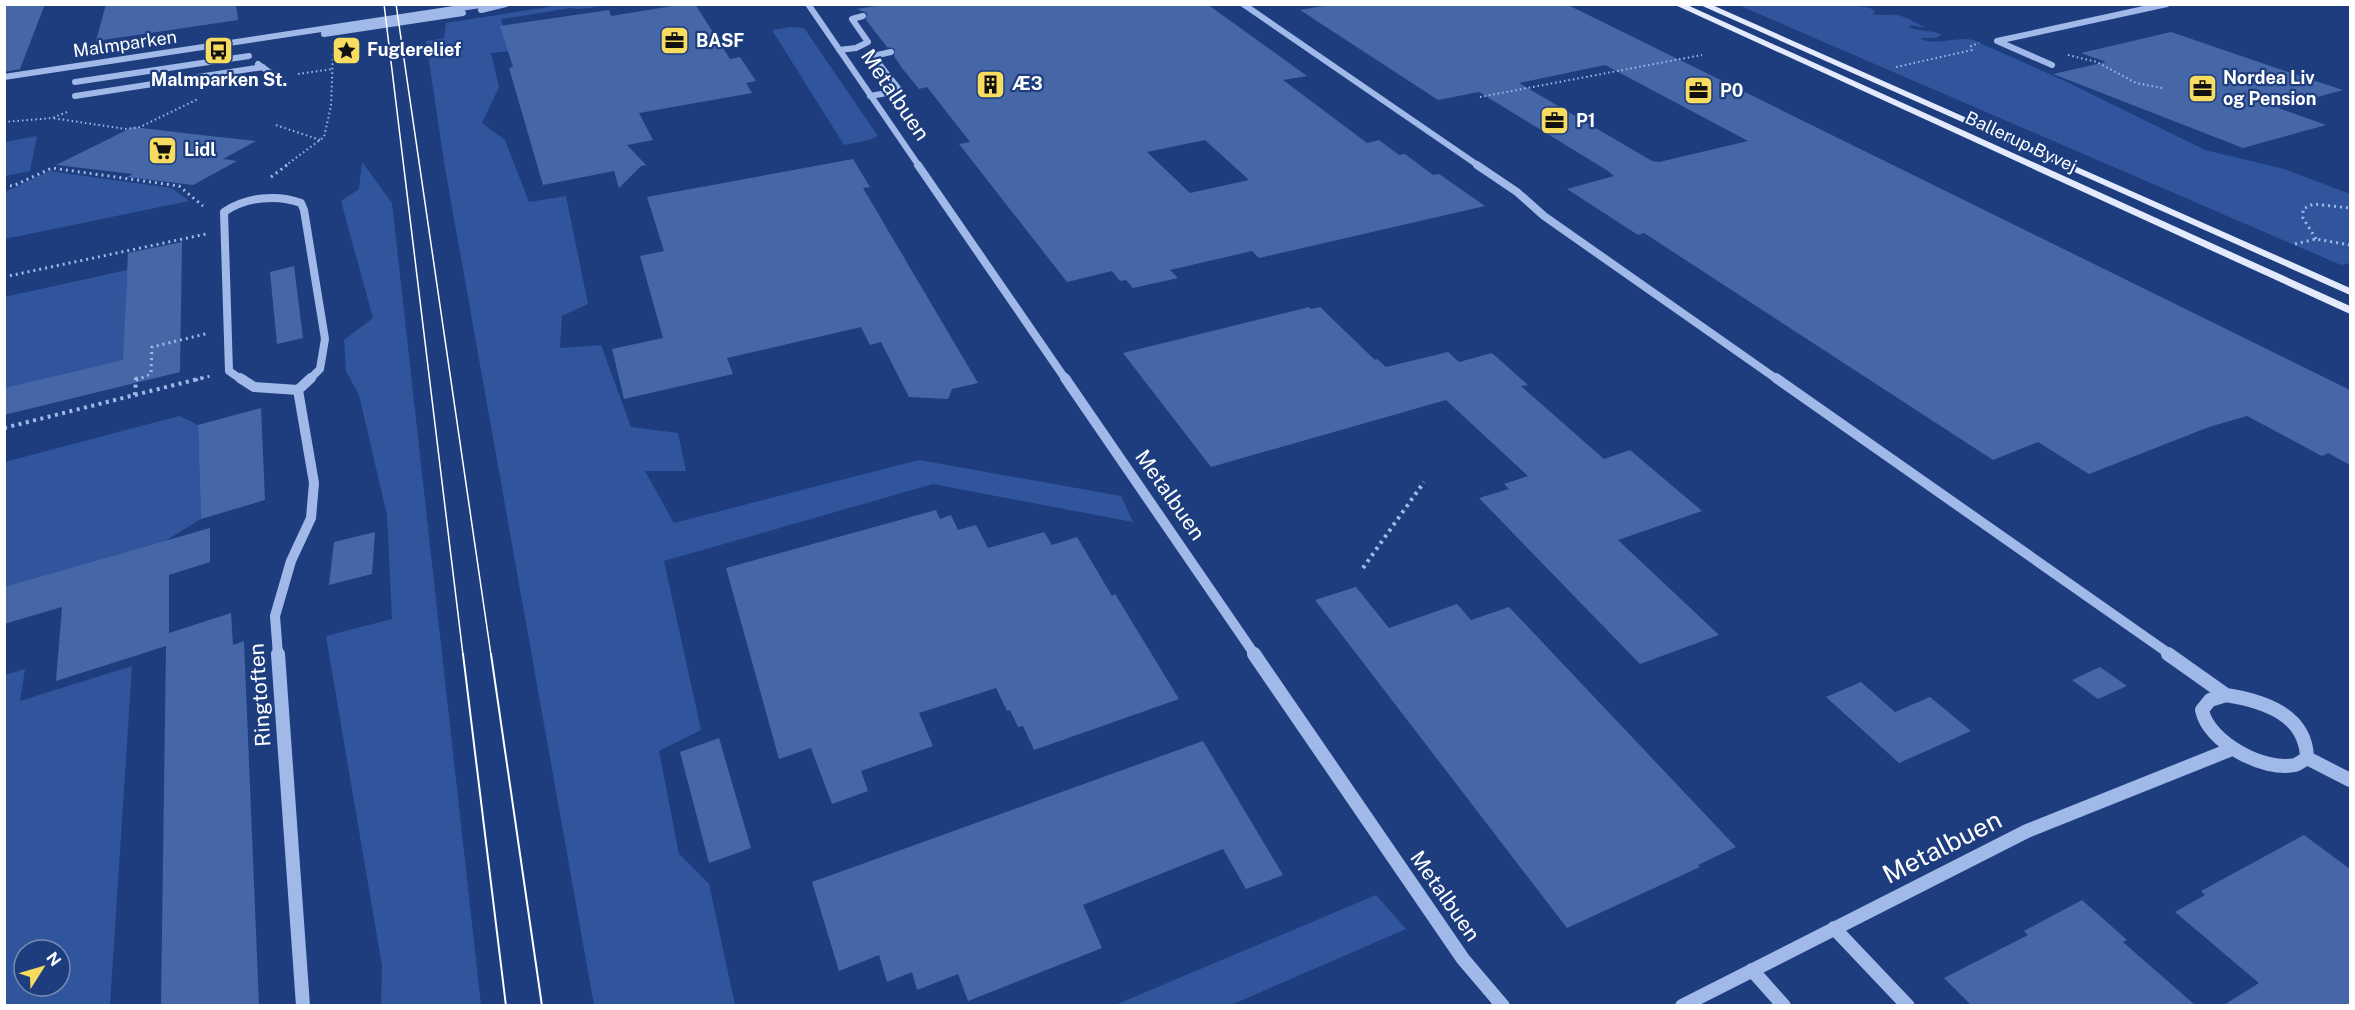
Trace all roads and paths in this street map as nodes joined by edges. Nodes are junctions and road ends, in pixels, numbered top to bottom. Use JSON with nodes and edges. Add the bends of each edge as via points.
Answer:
{"nodes":[{"id":1,"x":487,"y":4,"type":"edge"},
{"id":2,"x":506,"y":4,"type":"edge"},
{"id":3,"x":808,"y":4,"type":"edge"},
{"id":4,"x":1243,"y":4,"type":"edge"},
{"id":5,"x":1677,"y":4,"type":"edge"},
{"id":6,"x":1702,"y":4,"type":"edge"},
{"id":7,"x":2167,"y":4,"type":"edge"},
{"id":8,"x":863,"y":16,"type":"dead end"},
{"id":9,"x":356,"y":30,"type":"junction"},
{"id":10,"x":2025,"y":35,"type":"junction"},
{"id":11,"x":249,"y":41,"type":"junction"},
{"id":12,"x":1997,"y":41,"type":"junction"},
{"id":13,"x":839,"y":50,"type":"junction"},
{"id":14,"x":891,"y":52,"type":"dead end"},
{"id":15,"x":1702,"y":55,"type":"dead end"},
{"id":16,"x":249,"y":56,"type":"junction"},
{"id":17,"x":2052,"y":65,"type":"dead end"},
{"id":18,"x":75,"y":67,"type":"junction"},
{"id":19,"x":263,"y":67,"type":"junction"},
{"id":20,"x":333,"y":69,"type":"junction"},
{"id":21,"x":1889,"y":69,"type":"dead end"},
{"id":22,"x":4,"y":77,"type":"edge"},
{"id":23,"x":279,"y":80,"type":"joint"},
{"id":24,"x":75,"y":82,"type":"junction"},
{"id":25,"x":2162,"y":88,"type":"dead end"},
{"id":26,"x":870,"y":96,"type":"junction"},
{"id":27,"x":1480,"y":97,"type":"dead end"},
{"id":28,"x":52,"y":118,"type":"dead end"},
{"id":29,"x":4,"y":122,"type":"edge"},
{"id":30,"x":276,"y":125,"type":"dead end"},
{"id":31,"x":320,"y":140,"type":"junction"},
{"id":32,"x":4,"y":185,"type":"edge"},
{"id":33,"x":236,"y":205,"type":"junction"},
{"id":34,"x":2350,"y":208,"type":"edge"},
{"id":35,"x":223,"y":231,"type":"junction"},
{"id":36,"x":208,"y":234,"type":"junction"},
{"id":37,"x":2316,"y":239,"type":"junction"},
{"id":38,"x":2293,"y":245,"type":"dead end"},
{"id":39,"x":2350,"y":245,"type":"edge"},
{"id":40,"x":4,"y":277,"type":"edge"},
{"id":41,"x":2350,"y":292,"type":"edge"},
{"id":42,"x":2350,"y":310,"type":"edge"},
{"id":43,"x":228,"y":329,"type":"junction"},
{"id":44,"x":229,"y":371,"type":"junction"},
{"id":45,"x":298,"y":390,"type":"junction"},
{"id":46,"x":135,"y":395,"type":"junction"},
{"id":47,"x":4,"y":428,"type":"edge"},
{"id":48,"x":1424,"y":482,"type":"dead end"},
{"id":49,"x":1363,"y":568,"type":"dead end"},
{"id":50,"x":2226,"y":695,"type":"junction"},
{"id":51,"x":2232,"y":749,"type":"junction"},
{"id":52,"x":2307,"y":758,"type":"junction"},
{"id":53,"x":2350,"y":780,"type":"edge"},
{"id":54,"x":1834,"y":928,"type":"junction"},
{"id":55,"x":1752,"y":969,"type":"junction"},
{"id":56,"x":303,"y":1005,"type":"edge"},
{"id":57,"x":1503,"y":1005,"type":"edge"},
{"id":58,"x":1682,"y":1005,"type":"edge"},
{"id":59,"x":1785,"y":1005,"type":"edge"},
{"id":60,"x":1908,"y":1005,"type":"edge"}],
"edges":[{"from":1,"to":11,"type":"street","name":"Malmparken"},
{"from":2,"to":9,"type":"street","name":"Malmparken"},
{"from":3,"to":13,"type":"street","name":"Metalbuen"},
{"from":4,"to":50,"type":"street","via":[[1517,192],[1544,216]]},
{"from":5,"to":42,"type":"main road","name":"Ballerup Byvej"},
{"from":6,"to":41,"type":"main road","name":"Ballerup Byvej"},
{"from":7,"to":10,"type":"street"},
{"from":8,"to":13,"type":"street","via":[[852,19],[868,42]]},
{"from":9,"to":11,"type":"street","name":"Malmparken"},
{"from":9,"to":20,"type":"path","via":[[349,42],[331,54]]},
{"from":10,"to":12,"type":"street"},
{"from":10,"to":25,"type":"path","via":[[2050,50],[2097,62],[2136,82]]},
{"from":11,"to":16,"type":"street"},
{"from":11,"to":18,"type":"street","name":"Malmparken"},
{"from":12,"to":17,"type":"street"},
{"from":12,"to":21,"type":"path"},
{"from":13,"to":26,"type":"street","name":"Metalbuen"},
{"from":14,"to":26,"type":"street","via":[[873,56],[898,88]]},
{"from":15,"to":27,"type":"path"},
{"from":16,"to":19,"type":"street"},
{"from":16,"to":24,"type":"street"},
{"from":18,"to":22,"type":"street","name":"Malmparken"},
{"from":18,"to":24,"type":"street"},
{"from":19,"to":23,"type":"street"},
{"from":19,"to":24,"type":"street","via":[[76,99]]},
{"from":20,"to":23,"type":"path"},
{"from":20,"to":31,"type":"path","via":[[331,106]]},
{"from":26,"to":57,"type":"street","name":"Metalbuen","via":[[1463,959]]},
{"from":28,"to":29,"type":"path"},
{"from":30,"to":31,"type":"path"},
{"from":31,"to":33,"type":"path"},
{"from":32,"to":36,"type":"path","via":[[13,186],[52,168],[179,186],[203,204]]},
{"from":33,"to":35,"type":"street","via":[[224,212]]},
{"from":33,"to":45,"type":"street","via":[[284,198],[301,203],[304,210],[325,339],[320,369]]},
{"from":34,"to":37,"type":"path","via":[[2313,204],[2303,209],[2303,218]]},
{"from":35,"to":36,"type":"path"},
{"from":35,"to":43,"type":"street"},
{"from":36,"to":40,"type":"path"},
{"from":37,"to":38,"type":"path"},
{"from":37,"to":39,"type":"path"},
{"from":43,"to":44,"type":"street"},
{"from":43,"to":46,"type":"path","via":[[152,347],[151,374],[136,379]]},
{"from":44,"to":45,"type":"street","via":[[254,387]]},
{"from":44,"to":46,"type":"path"},
{"from":45,"to":56,"type":"street","name":"Ringtoften","via":[[314,483],[311,518],[291,561],[274,616]]},
{"from":46,"to":47,"type":"path"},
{"from":48,"to":49,"type":"path"},
{"from":50,"to":51,"type":"street","via":[[2209,699],[2202,712],[2210,730]]},
{"from":50,"to":52,"type":"street","via":[[2269,706],[2295,724],[2309,747]]},
{"from":51,"to":52,"type":"street","via":[[2274,765],[2295,765]]},
{"from":51,"to":54,"type":"street","name":"Metalbuen","via":[[2026,831]]},
{"from":52,"to":53,"type":"street"},
{"from":54,"to":55,"type":"street","name":"Metalbuen"},
{"from":54,"to":60,"type":"street"},
{"from":55,"to":58,"type":"street","name":"Metalbuen"},
{"from":55,"to":59,"type":"street"}]}
